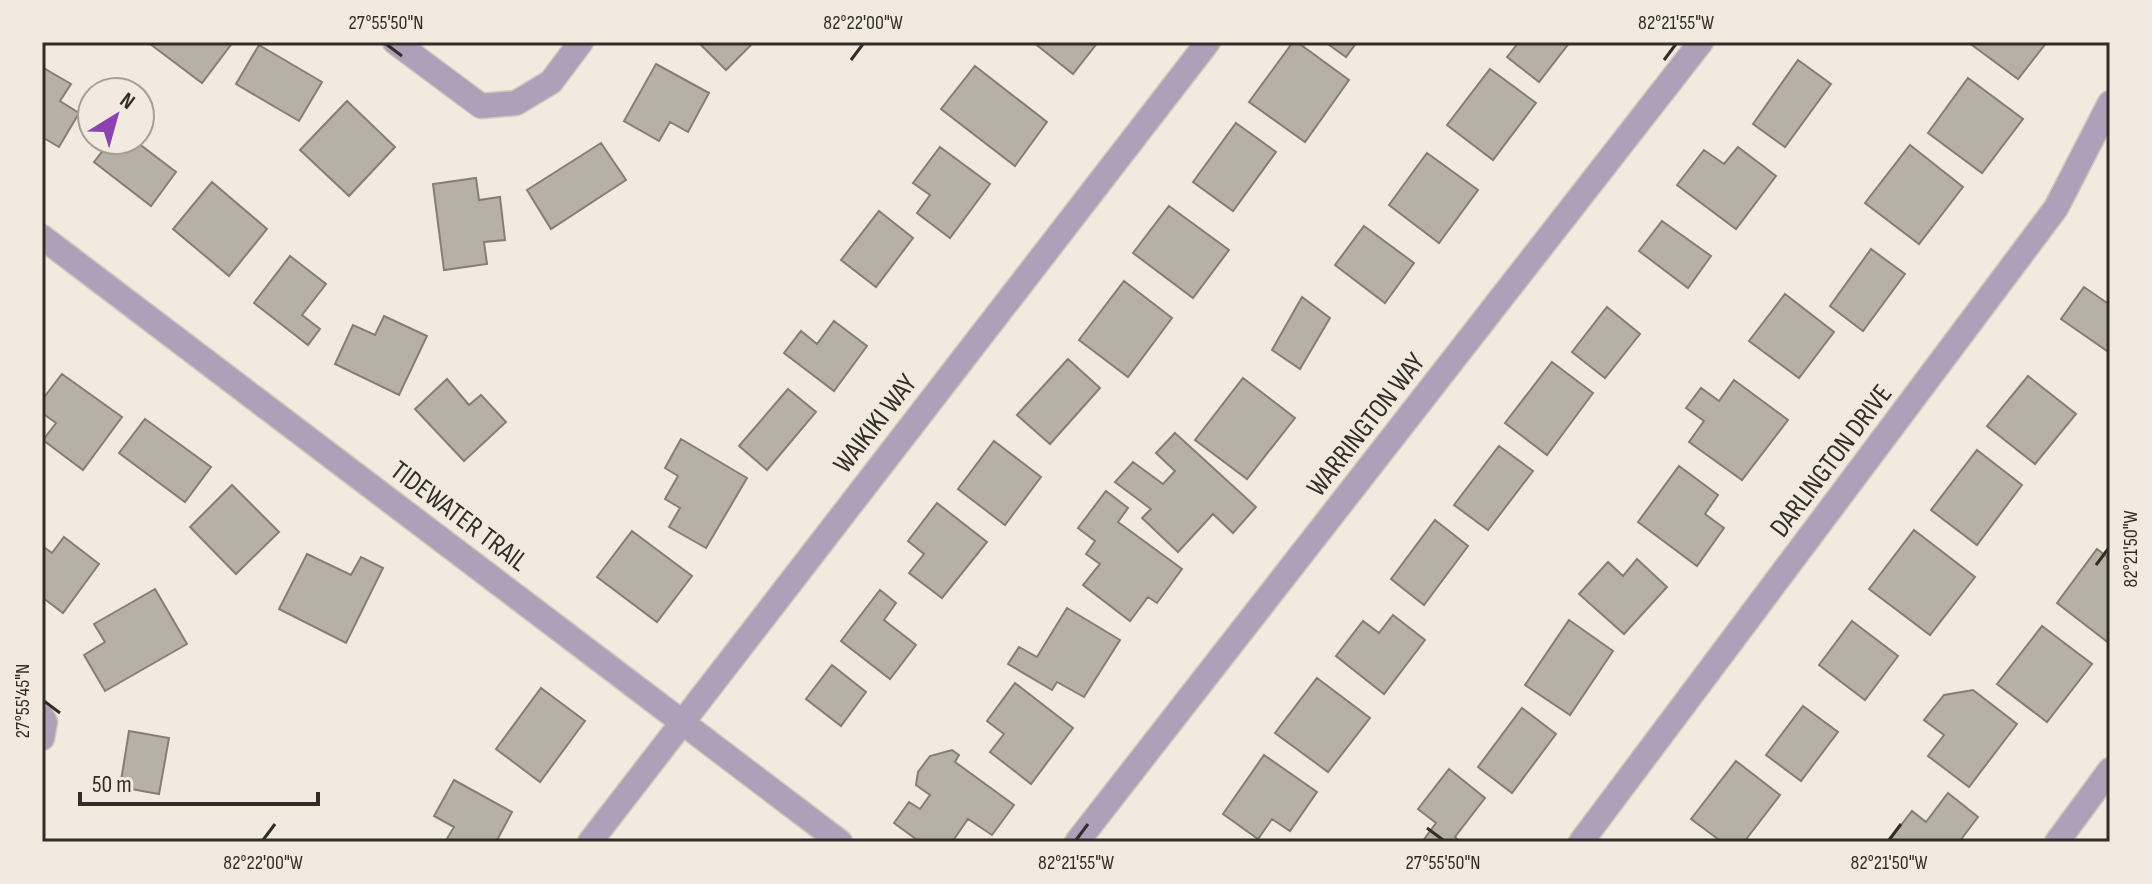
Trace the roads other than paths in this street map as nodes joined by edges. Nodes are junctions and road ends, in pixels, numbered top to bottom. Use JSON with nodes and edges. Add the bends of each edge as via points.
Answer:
{"nodes":[{"id":1,"x":395,"y":42,"type":"edge"},
{"id":2,"x":581,"y":42,"type":"edge"},
{"id":3,"x":1208,"y":42,"type":"edge"},
{"id":4,"x":1701,"y":42,"type":"edge"},
{"id":5,"x":2110,"y":103,"type":"edge"},
{"id":6,"x":42,"y":237,"type":"edge"},
{"id":7,"x":42,"y":717,"type":"edge"},
{"id":8,"x":681,"y":721,"type":"junction"},
{"id":9,"x":42,"y":738,"type":"edge"},
{"id":10,"x":2110,"y":770,"type":"edge"},
{"id":11,"x":590,"y":842,"type":"edge"},
{"id":12,"x":840,"y":842,"type":"edge"},
{"id":13,"x":1077,"y":842,"type":"edge"},
{"id":14,"x":1581,"y":842,"type":"edge"},
{"id":15,"x":2057,"y":842,"type":"edge"}],
"edges":[{"from":1,"to":2,"type":"street","via":[[481,106],[516,103],[551,82]]},
{"from":3,"to":8,"type":"street","name":"WAIKIKI WAY"},
{"from":4,"to":13,"type":"street","name":"WARRINGTON WAY"},
{"from":5,"to":14,"type":"street","name":"DARLINGTON DRIVE","via":[[2056,208]]},
{"from":6,"to":8,"type":"street","name":"TIDEWATER TRAIL"},
{"from":7,"to":9,"type":"street"},
{"from":8,"to":11,"type":"street","name":"WAIKIKI WAY"},
{"from":8,"to":12,"type":"street","name":"TIDEWATER TRAIL"},
{"from":10,"to":15,"type":"street"}]}
